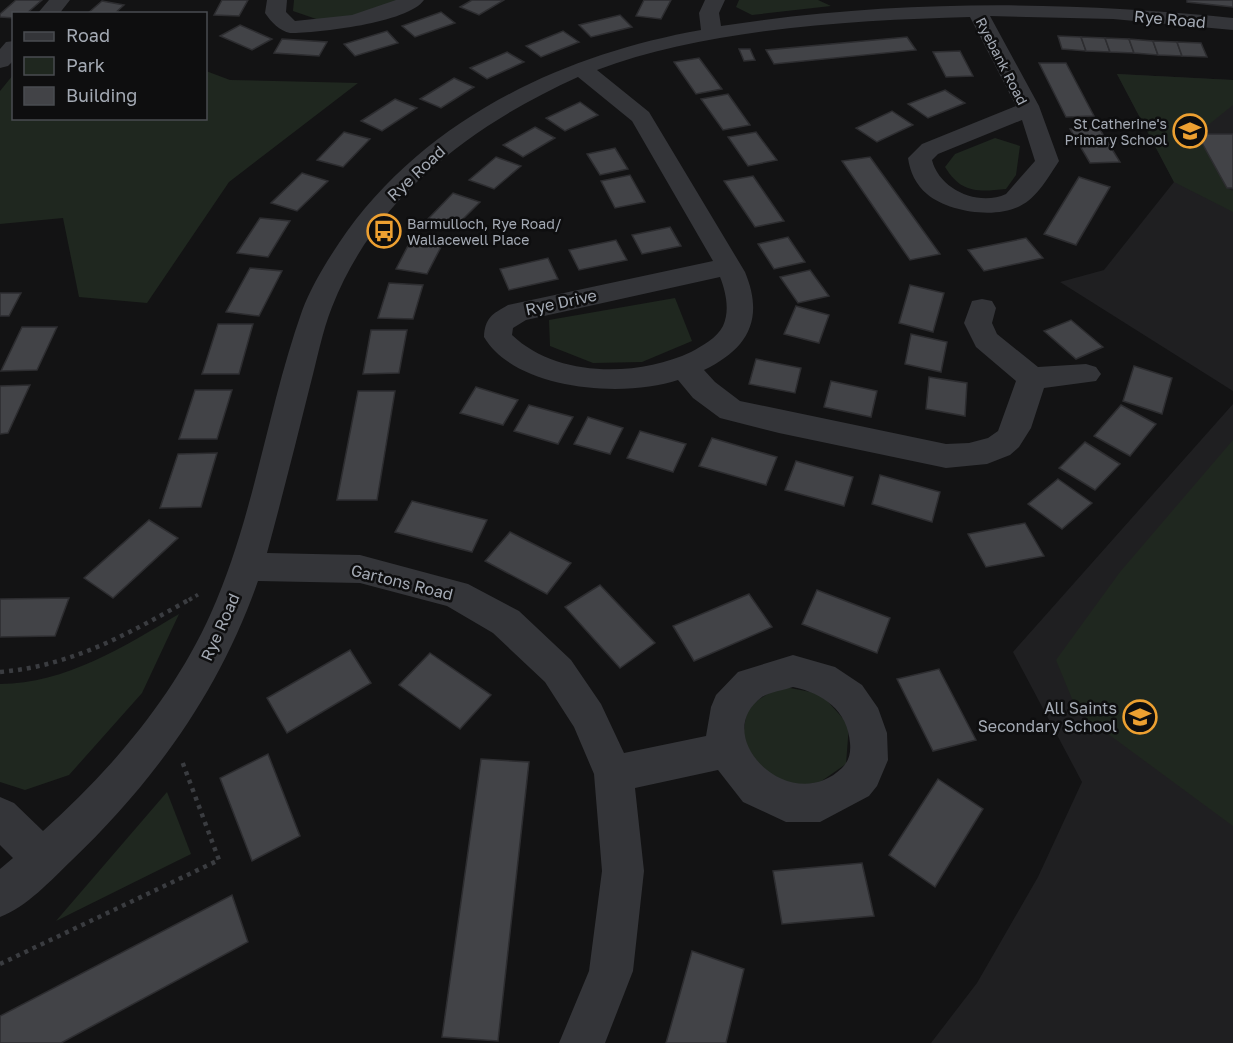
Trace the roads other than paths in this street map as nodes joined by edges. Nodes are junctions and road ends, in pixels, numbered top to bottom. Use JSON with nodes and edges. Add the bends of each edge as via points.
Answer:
{"nodes":[{"id":1,"x":60,"y":0,"type":"edge"},
{"id":2,"x":277,"y":0,"type":"edge"},
{"id":3,"x":414,"y":0,"type":"edge"},
{"id":4,"x":715,"y":0,"type":"edge"},
{"id":5,"x":1118,"y":7,"type":"edge"},
{"id":6,"x":977,"y":11,"type":"junction"},
{"id":7,"x":49,"y":12,"type":"edge"},
{"id":8,"x":1233,"y":24,"type":"edge"},
{"id":9,"x":712,"y":34,"type":"junction"},
{"id":10,"x":12,"y":49,"type":"edge"},
{"id":11,"x":0,"y":61,"type":"edge"},
{"id":12,"x":581,"y":68,"type":"junction"},
{"id":13,"x":1027,"y":110,"type":"junction"},
{"id":14,"x":729,"y":266,"type":"junction"},
{"id":15,"x":982,"y":308,"type":"dead end"},
{"id":16,"x":685,"y":368,"type":"junction"},
{"id":17,"x":1086,"y":374,"type":"dead end"},
{"id":18,"x":1032,"y":378,"type":"junction"},
{"id":19,"x":246,"y":567,"type":"junction"},
{"id":20,"x":727,"y":750,"type":"dead end"},
{"id":21,"x":614,"y":774,"type":"junction"},
{"id":22,"x":0,"y":817,"type":"edge"},
{"id":23,"x":44,"y":861,"type":"junction"},
{"id":24,"x":0,"y":896,"type":"edge"},
{"id":25,"x":582,"y":1043,"type":"edge"}],
"edges":[{"from":1,"to":7,"type":"street"},
{"from":2,"to":3,"type":"street","via":[[275,13],[290,27],[325,28],[366,20]]},
{"from":4,"to":9,"type":"street","via":[[709,13]]},
{"from":5,"to":6,"type":"street","name":"Rye Road"},
{"from":5,"to":8,"type":"street","name":"Rye Road"},
{"from":6,"to":9,"type":"street","name":"Rye Road","via":[[879,14]]},
{"from":6,"to":13,"type":"street","name":"Ryebank Road"},
{"from":9,"to":12,"type":"street","name":"Rye Road"},
{"from":10,"to":11,"type":"street"},
{"from":12,"to":14,"type":"street","name":"Rye Drive","via":[[641,117]]},
{"from":12,"to":19,"type":"street","name":"Rye Road","via":[[499,107],[459,134],[393,192],[363,226],[339,262],[318,307]]},
{"from":13,"to":13,"type":"street","name":"Ryebank Road","via":[[1047,160],[1009,202],[980,205],[950,199],[927,181],[920,158],[930,149]]},
{"from":14,"to":16,"type":"street","name":"Rye Drive","via":[[737,284],[739,321],[731,338]]},
{"from":14,"to":16,"type":"street","name":"Rye Drive","via":[[518,312],[499,323],[498,337],[513,353],[569,374],[612,382],[650,379]]},
{"from":15,"to":18,"type":"street","via":[[978,323],[986,340]]},
{"from":16,"to":18,"type":"street","via":[[704,390],[732,410],[946,456],[974,456],[995,450],[1012,437]]},
{"from":17,"to":18,"type":"street"},
{"from":19,"to":21,"type":"street","name":"Gartons Road","via":[[360,569],[456,594],[506,622],[558,671],[588,716]]},
{"from":19,"to":23,"type":"street","name":"Rye Road","via":[[213,648],[169,723],[114,791]]},
{"from":20,"to":21,"type":"street"},
{"from":21,"to":25,"type":"street","name":"Gartons Road","via":[[623,871],[611,971]]},
{"from":22,"to":23,"type":"street"},
{"from":23,"to":24,"type":"street","name":"Rye Road"}]}
